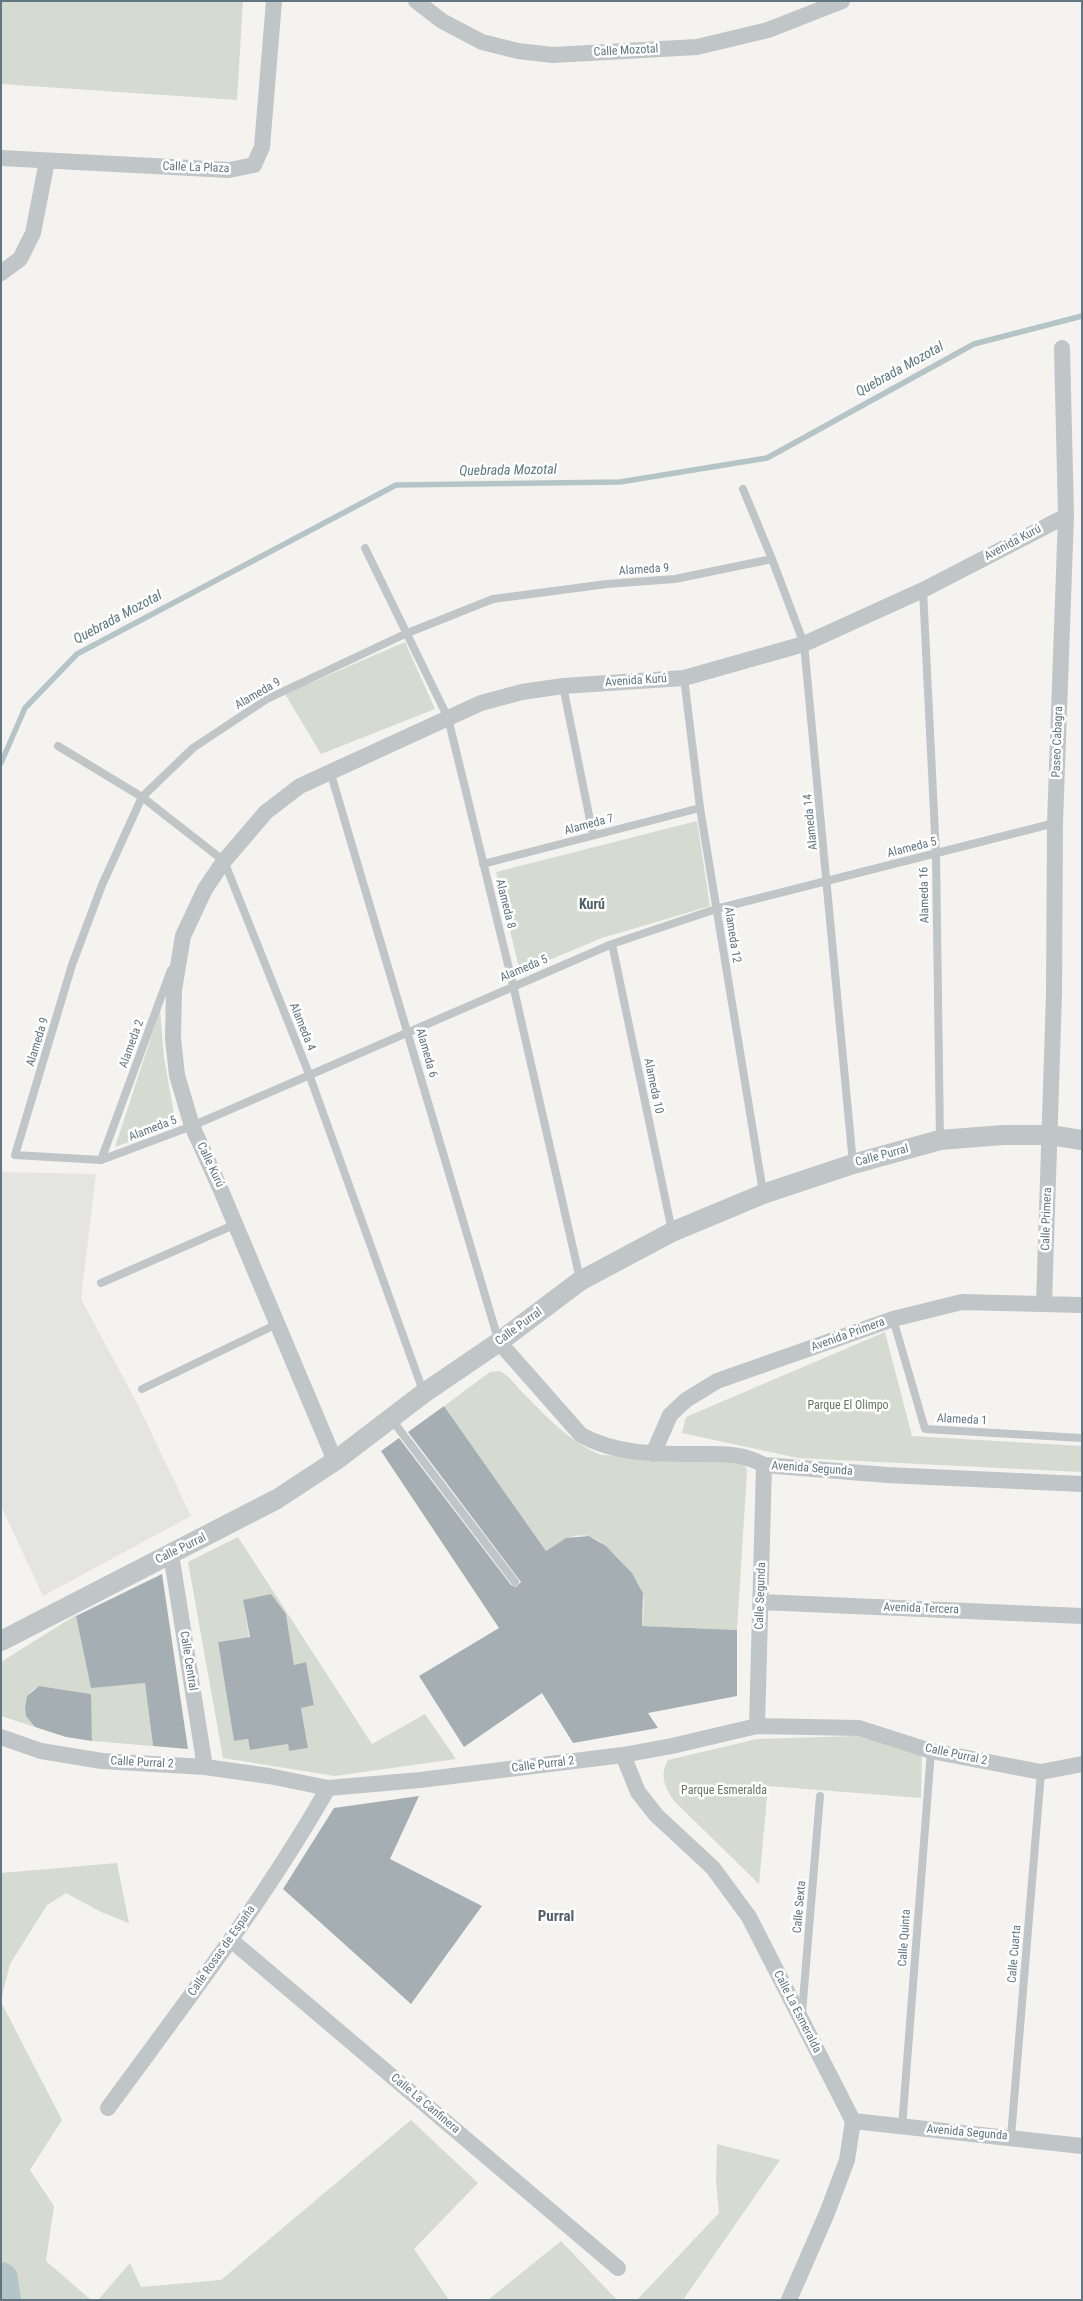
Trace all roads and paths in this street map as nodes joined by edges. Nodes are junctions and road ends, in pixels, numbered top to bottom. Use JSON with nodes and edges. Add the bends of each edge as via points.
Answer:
{"nodes":[{"id":1,"x":274,"y":1,"type":"edge"},
{"id":2,"x":416,"y":1,"type":"edge"},
{"id":3,"x":842,"y":1,"type":"edge"},
{"id":4,"x":1,"y":158,"type":"edge"},
{"id":5,"x":47,"y":161,"type":"junction"},
{"id":6,"x":1,"y":272,"type":"edge"},
{"id":7,"x":1062,"y":348,"type":"dead end"},
{"id":8,"x":743,"y":489,"type":"dead end"},
{"id":9,"x":1066,"y":516,"type":"junction"},
{"id":10,"x":365,"y":548,"type":"dead end"},
{"id":11,"x":772,"y":559,"type":"junction"},
{"id":12,"x":924,"y":590,"type":"junction"},
{"id":13,"x":405,"y":634,"type":"junction"},
{"id":14,"x":804,"y":644,"type":"junction"},
{"id":15,"x":684,"y":678,"type":"junction"},
{"id":16,"x":562,"y":686,"type":"junction"},
{"id":17,"x":448,"y":718,"type":"junction"},
{"id":18,"x":58,"y":746,"type":"dead end"},
{"id":19,"x":330,"y":771,"type":"junction"},
{"id":20,"x":142,"y":797,"type":"junction"},
{"id":21,"x":700,"y":808,"type":"junction"},
{"id":22,"x":1055,"y":823,"type":"junction"},
{"id":23,"x":593,"y":835,"type":"junction"},
{"id":24,"x":936,"y":854,"type":"junction"},
{"id":25,"x":224,"y":861,"type":"junction"},
{"id":26,"x":483,"y":864,"type":"junction"},
{"id":27,"x":828,"y":881,"type":"junction"},
{"id":28,"x":716,"y":909,"type":"junction"},
{"id":29,"x":183,"y":936,"type":"junction"},
{"id":30,"x":612,"y":944,"type":"junction"},
{"id":31,"x":513,"y":985,"type":"junction"},
{"id":32,"x":408,"y":1031,"type":"junction"},
{"id":33,"x":309,"y":1074,"type":"junction"},
{"id":34,"x":192,"y":1126,"type":"junction"},
{"id":35,"x":1050,"y":1135,"type":"junction"},
{"id":36,"x":940,"y":1140,"type":"junction"},
{"id":37,"x":1082,"y":1140,"type":"edge"},
{"id":38,"x":15,"y":1155,"type":"joint"},
{"id":39,"x":101,"y":1160,"type":"junction"},
{"id":40,"x":853,"y":1164,"type":"junction"},
{"id":41,"x":763,"y":1194,"type":"junction"},
{"id":42,"x":236,"y":1224,"type":"junction"},
{"id":43,"x":672,"y":1232,"type":"junction"},
{"id":44,"x":580,"y":1282,"type":"junction"},
{"id":45,"x":101,"y":1283,"type":"dead end"},
{"id":46,"x":1044,"y":1303,"type":"junction"},
{"id":47,"x":1082,"y":1305,"type":"edge"},
{"id":48,"x":893,"y":1319,"type":"junction"},
{"id":49,"x":277,"y":1324,"type":"junction"},
{"id":50,"x":499,"y":1342,"type":"junction"},
{"id":51,"x":142,"y":1389,"type":"dead end"},
{"id":52,"x":424,"y":1393,"type":"junction"},
{"id":53,"x":391,"y":1418,"type":"junction"},
{"id":54,"x":1082,"y":1438,"type":"edge"},
{"id":55,"x":653,"y":1454,"type":"junction"},
{"id":56,"x":334,"y":1461,"type":"junction"},
{"id":57,"x":764,"y":1465,"type":"junction"},
{"id":58,"x":1082,"y":1484,"type":"edge"},
{"id":59,"x":171,"y":1554,"type":"junction"},
{"id":60,"x":515,"y":1582,"type":"dead end"},
{"id":61,"x":761,"y":1602,"type":"junction"},
{"id":62,"x":1082,"y":1616,"type":"edge"},
{"id":63,"x":1,"y":1641,"type":"edge"},
{"id":64,"x":756,"y":1726,"type":"junction"},
{"id":65,"x":1,"y":1737,"type":"edge"},
{"id":66,"x":931,"y":1751,"type":"junction"},
{"id":67,"x":623,"y":1755,"type":"junction"},
{"id":68,"x":1082,"y":1764,"type":"edge"},
{"id":69,"x":205,"y":1766,"type":"junction"},
{"id":70,"x":1041,"y":1772,"type":"junction"},
{"id":71,"x":328,"y":1788,"type":"junction"},
{"id":72,"x":820,"y":1796,"type":"dead end"},
{"id":73,"x":231,"y":1940,"type":"junction"},
{"id":74,"x":801,"y":2020,"type":"junction"},
{"id":75,"x":108,"y":2108,"type":"dead end"},
{"id":76,"x":853,"y":2121,"type":"junction"},
{"id":77,"x":902,"y":2127,"type":"junction"},
{"id":78,"x":1011,"y":2137,"type":"junction"},
{"id":79,"x":1082,"y":2146,"type":"edge"},
{"id":80,"x":618,"y":2268,"type":"dead end"},
{"id":81,"x":789,"y":2300,"type":"edge"}],
"edges":[{"from":1,"to":5,"type":"street","name":"Calle La Plaza","via":[[263,139],[254,164],[229,170]]},
{"from":2,"to":3,"type":"street","name":"Calle Mozotal","via":[[442,22],[482,42],[553,55],[697,47],[768,30]]},
{"from":4,"to":5,"type":"street","name":"Calle La Plaza"},
{"from":5,"to":6,"type":"street","via":[[32,233],[20,259]]},
{"from":7,"to":9,"type":"street","name":"Paseo Cabagra"},
{"from":8,"to":11,"type":"lane","name":"Alameda 14"},
{"from":9,"to":12,"type":"street","name":"Avenida Kurú"},
{"from":9,"to":22,"type":"street","name":"Paseo Cabagra"},
{"from":10,"to":13,"type":"lane","name":"Alameda 8"},
{"from":11,"to":13,"type":"lane","name":"Alameda 9","via":[[674,579],[494,599]]},
{"from":11,"to":14,"type":"lane","name":"Alameda 14"},
{"from":12,"to":14,"type":"street","name":"Avenida Kurú"},
{"from":12,"to":24,"type":"lane","name":"Alameda 16"},
{"from":13,"to":17,"type":"lane","name":"Alameda 8"},
{"from":13,"to":20,"type":"lane","name":"Alameda 9","via":[[267,699],[193,748]]},
{"from":14,"to":15,"type":"street","name":"Avenida Kurú"},
{"from":14,"to":27,"type":"lane","name":"Alameda 14"},
{"from":15,"to":16,"type":"street","name":"Avenida Kurú"},
{"from":15,"to":21,"type":"lane","name":"Alameda 12"},
{"from":16,"to":17,"type":"street","name":"Avenida Kurú","via":[[481,703]]},
{"from":16,"to":23,"type":"lane"},
{"from":17,"to":19,"type":"street","name":"Avenida Kurú"},
{"from":17,"to":26,"type":"lane","name":"Alameda 8"},
{"from":18,"to":20,"type":"lane"},
{"from":19,"to":25,"type":"street","name":"Avenida Kurú","via":[[300,786],[266,812]]},
{"from":19,"to":32,"type":"lane","name":"Alameda 6"},
{"from":20,"to":25,"type":"lane"},
{"from":20,"to":38,"type":"lane","name":"Alameda 9","via":[[102,885],[72,965]]},
{"from":21,"to":23,"type":"lane","name":"Alameda 7"},
{"from":21,"to":28,"type":"lane","name":"Alameda 12"},
{"from":22,"to":24,"type":"lane","name":"Alameda 5"},
{"from":22,"to":35,"type":"street","name":"Paseo Cabagra"},
{"from":23,"to":26,"type":"lane","name":"Alameda 7"},
{"from":24,"to":27,"type":"lane","name":"Alameda 5"},
{"from":24,"to":36,"type":"lane","name":"Alameda 16"},
{"from":25,"to":29,"type":"street","name":"Calle Kurú","via":[[205,889]]},
{"from":25,"to":33,"type":"lane","name":"Alameda 4"},
{"from":26,"to":31,"type":"lane","name":"Alameda 8"},
{"from":27,"to":28,"type":"lane","name":"Alameda 5"},
{"from":27,"to":40,"type":"lane","name":"Alameda 14"},
{"from":28,"to":30,"type":"lane","name":"Alameda 5"},
{"from":28,"to":41,"type":"lane","name":"Alameda 12"},
{"from":29,"to":34,"type":"street","name":"Calle Kurú","via":[[174,990],[173,1039],[177,1075]]},
{"from":29,"to":39,"type":"lane","name":"Alameda 2"},
{"from":30,"to":31,"type":"lane","name":"Alameda 5"},
{"from":30,"to":43,"type":"lane","name":"Alameda 10"},
{"from":31,"to":32,"type":"lane","name":"Alameda 5"},
{"from":31,"to":44,"type":"lane","name":"Alameda 8"},
{"from":32,"to":33,"type":"lane","name":"Alameda 5"},
{"from":32,"to":50,"type":"lane","name":"Alameda 6"},
{"from":33,"to":34,"type":"lane","name":"Alameda 5"},
{"from":33,"to":52,"type":"lane","name":"Alameda 4"},
{"from":34,"to":39,"type":"lane","name":"Alameda 5"},
{"from":34,"to":42,"type":"street","name":"Calle Kurú"},
{"from":35,"to":36,"type":"street","name":"Calle Purral"},
{"from":35,"to":37,"type":"street","name":"Calle Purral"},
{"from":35,"to":46,"type":"street","name":"Calle Primera"},
{"from":36,"to":40,"type":"street","name":"Calle Purral"},
{"from":38,"to":39,"type":"lane","name":"Alameda 5"},
{"from":40,"to":41,"type":"street","name":"Calle Purral"},
{"from":41,"to":43,"type":"street","name":"Calle Purral"},
{"from":42,"to":45,"type":"lane"},
{"from":42,"to":49,"type":"street","name":"Calle Kurú"},
{"from":43,"to":44,"type":"street","name":"Calle Purral"},
{"from":44,"to":50,"type":"street","name":"Calle Purral"},
{"from":46,"to":47,"type":"street","name":"Avenida Primera"},
{"from":46,"to":48,"type":"street","name":"Avenida Primera","via":[[962,1302]]},
{"from":48,"to":54,"type":"lane","name":"Alameda 1","via":[[925,1429]]},
{"from":48,"to":55,"type":"street","name":"Avenida Primera","via":[[717,1381],[670,1414]]},
{"from":49,"to":51,"type":"lane"},
{"from":49,"to":56,"type":"street","name":"Calle Kurú"},
{"from":50,"to":52,"type":"street","name":"Calle Purral"},
{"from":50,"to":55,"type":"street","name":"Avenida Segunda","via":[[581,1435],[598,1444]]},
{"from":52,"to":53,"type":"street","name":"Calle Purral"},
{"from":53,"to":56,"type":"street","name":"Calle Purral"},
{"from":53,"to":60,"type":"lane"},
{"from":55,"to":57,"type":"street","name":"Avenida Segunda","via":[[732,1454],[750,1457]]},
{"from":56,"to":59,"type":"street","name":"Calle Purral","via":[[277,1499]]},
{"from":57,"to":58,"type":"street","name":"Avenida Segunda","via":[[887,1475]]},
{"from":57,"to":61,"type":"street","name":"Calle Segunda"},
{"from":59,"to":63,"type":"street","name":"Calle Purral"},
{"from":59,"to":69,"type":"street","name":"Calle Central"},
{"from":61,"to":62,"type":"street","name":"Avenida Tercera"},
{"from":61,"to":64,"type":"street","name":"Calle Segunda"},
{"from":64,"to":66,"type":"street","name":"Calle Purral 2","via":[[859,1728]]},
{"from":64,"to":67,"type":"street","name":"Calle Purral 2"},
{"from":65,"to":69,"type":"street","name":"Calle Purral 2","via":[[41,1751],[102,1761]]},
{"from":66,"to":70,"type":"street","name":"Calle Purral 2"},
{"from":66,"to":77,"type":"lane","name":"Calle Quinta"},
{"from":67,"to":71,"type":"street","name":"Calle Purral 2"},
{"from":67,"to":74,"type":"street","name":"Calle La Esmeralda","via":[[638,1792],[656,1815],[713,1868],[749,1917]]},
{"from":68,"to":70,"type":"street","name":"Calle Purral 2"},
{"from":69,"to":71,"type":"street","name":"Calle Purral 2"},
{"from":70,"to":78,"type":"lane","name":"Calle Cuarta"},
{"from":71,"to":73,"type":"street","name":"Calle Rosas de España","via":[[300,1838]]},
{"from":72,"to":74,"type":"lane","name":"Calle Sexta"},
{"from":73,"to":75,"type":"street","name":"Calle Rosas de España"},
{"from":73,"to":80,"type":"street","name":"Calle La Canfinera"},
{"from":74,"to":76,"type":"street","name":"Calle La Esmeralda"},
{"from":76,"to":77,"type":"street","name":"Avenida Segunda"},
{"from":76,"to":81,"type":"street","via":[[847,2160]]},
{"from":77,"to":78,"type":"street","name":"Avenida Segunda"},
{"from":78,"to":79,"type":"street","name":"Avenida Segunda"}]}
